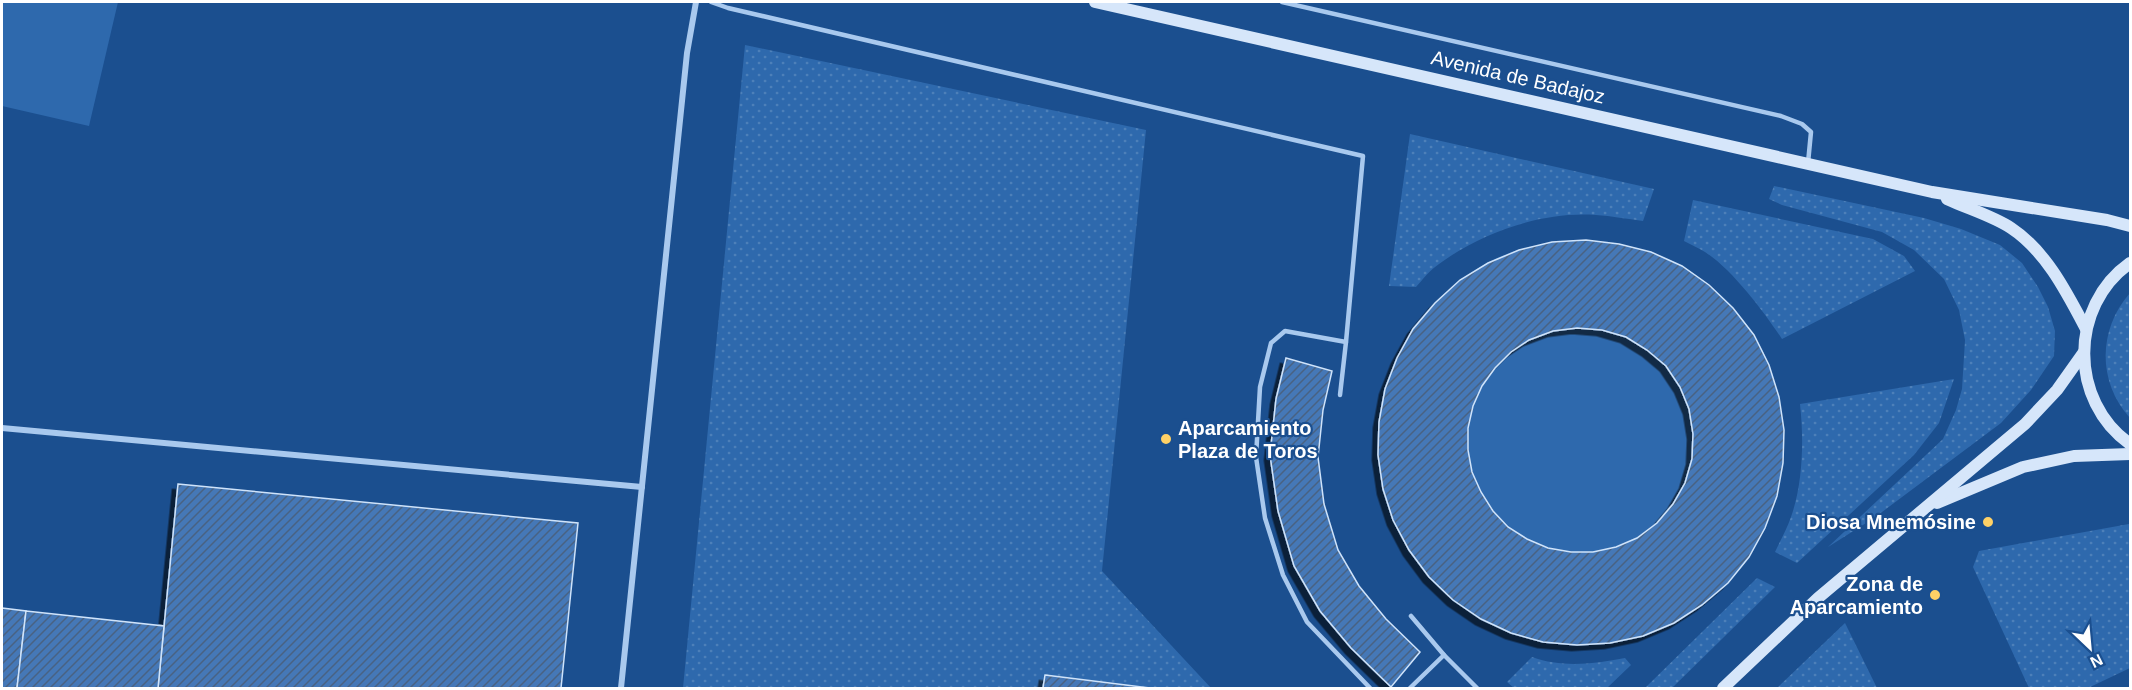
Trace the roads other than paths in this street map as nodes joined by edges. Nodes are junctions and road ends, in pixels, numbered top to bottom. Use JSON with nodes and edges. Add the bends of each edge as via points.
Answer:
{"nodes":[{"id":1,"x":696,"y":2,"type":"edge"},
{"id":2,"x":711,"y":2,"type":"edge"},
{"id":3,"x":1095,"y":2,"type":"edge"},
{"id":4,"x":1282,"y":2,"type":"edge"},
{"id":5,"x":1808,"y":163,"type":"junction"},
{"id":6,"x":1932,"y":192,"type":"junction"},
{"id":7,"x":2130,"y":226,"type":"edge"},
{"id":8,"x":2130,"y":263,"type":"edge"},
{"id":9,"x":2086,"y":329,"type":"junction"},
{"id":10,"x":1346,"y":342,"type":"junction"},
{"id":11,"x":2084,"y":352,"type":"junction"},
{"id":12,"x":1340,"y":395,"type":"dead end"},
{"id":13,"x":2,"y":428,"type":"edge"},
{"id":14,"x":2130,"y":444,"type":"edge"},
{"id":15,"x":2130,"y":454,"type":"edge"},
{"id":16,"x":642,"y":487,"type":"junction"},
{"id":17,"x":1923,"y":510,"type":"junction"},
{"id":18,"x":1411,"y":616,"type":"dead end"},
{"id":19,"x":1444,"y":655,"type":"junction"},
{"id":20,"x":621,"y":688,"type":"edge"},
{"id":21,"x":1370,"y":688,"type":"edge"},
{"id":22,"x":1410,"y":688,"type":"edge"},
{"id":23,"x":1477,"y":688,"type":"edge"},
{"id":24,"x":1723,"y":688,"type":"edge"}],
"edges":[{"from":1,"to":16,"type":"street","via":[[687,53]]},
{"from":2,"to":10,"type":"lane","via":[[1363,156]]},
{"from":3,"to":5,"type":"main road","name":"Avenida de Badajoz"},
{"from":4,"to":5,"type":"lane","via":[[1780,116],[1811,132]]},
{"from":5,"to":6,"type":"main road","name":"Avenida de Badajoz"},
{"from":6,"to":7,"type":"main road","name":"Avenida de Badajoz"},
{"from":6,"to":9,"type":"main road","name":"Avenida de Badajoz","via":[[2010,227],[2036,250],[2067,292]]},
{"from":8,"to":9,"type":"main road","via":[[2109,283]]},
{"from":9,"to":11,"type":"main road"},
{"from":10,"to":12,"type":"lane"},
{"from":10,"to":21,"type":"lane","via":[[1285,331],[1271,343],[1260,387],[1256,457],[1265,518],[1283,575],[1307,622]]},
{"from":11,"to":14,"type":"main road","via":[[2086,377],[2094,400],[2106,422]]},
{"from":11,"to":17,"type":"main road","via":[[2025,424]]},
{"from":13,"to":16,"type":"street"},
{"from":15,"to":17,"type":"main road","via":[[2074,456],[2023,467]]},
{"from":16,"to":20,"type":"street"},
{"from":17,"to":24,"type":"main road","via":[[1818,598]]},
{"from":18,"to":19,"type":"lane"},
{"from":19,"to":22,"type":"lane"},
{"from":19,"to":23,"type":"lane"}]}
